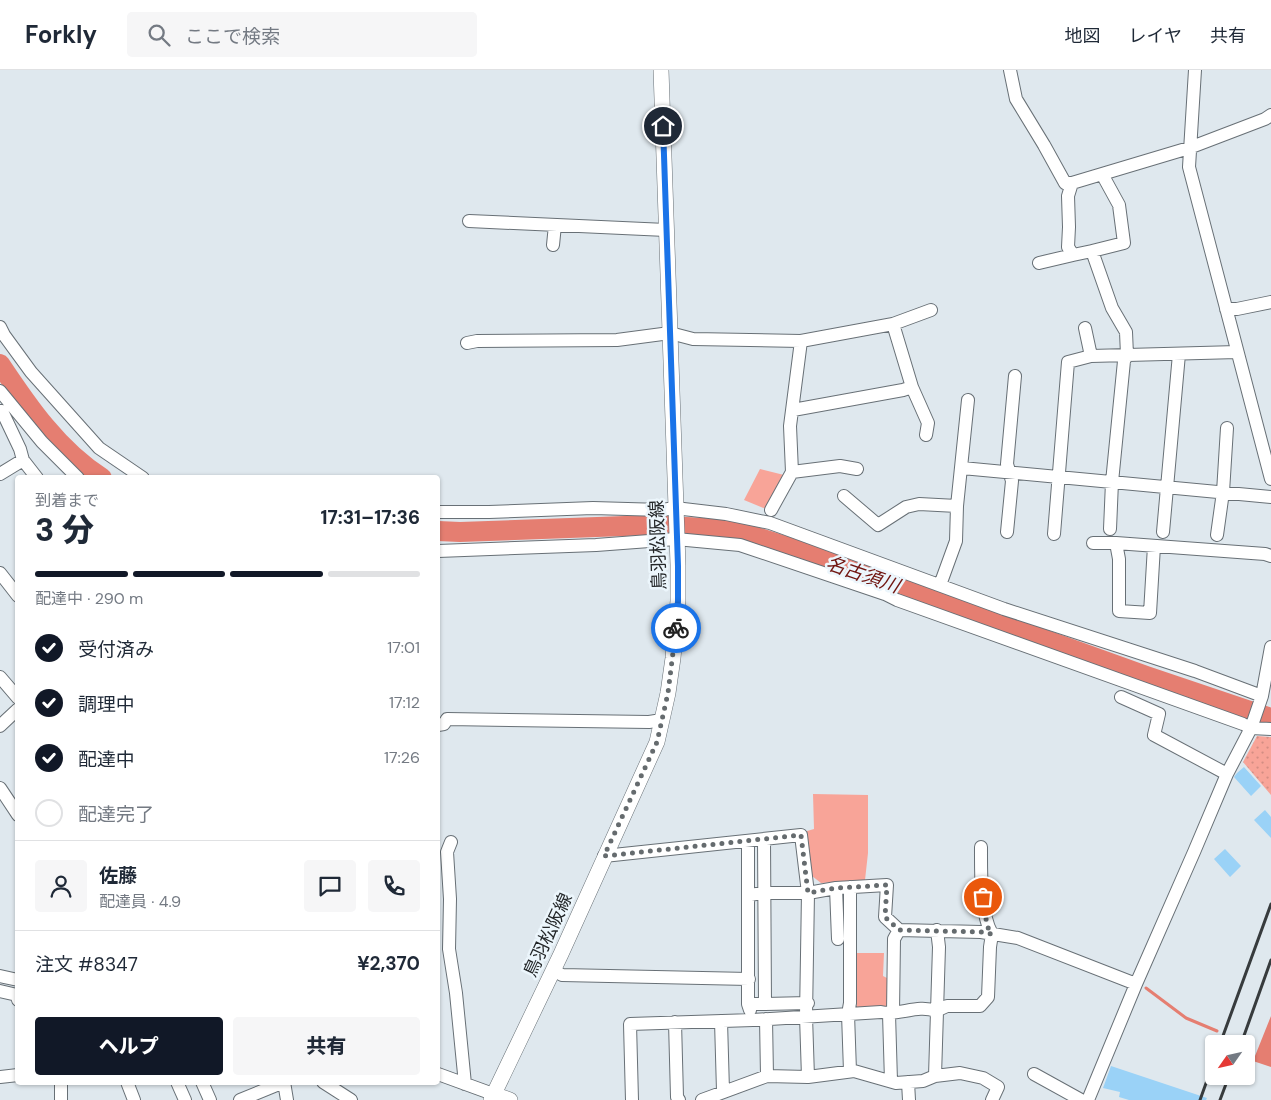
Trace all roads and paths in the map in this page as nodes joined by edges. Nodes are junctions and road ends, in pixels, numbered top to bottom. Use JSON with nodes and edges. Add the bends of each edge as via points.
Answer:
{"nodes":[{"id":1,"x":661,"y":70,"type":"edge"},
{"id":2,"x":1010,"y":70,"type":"edge"},
{"id":3,"x":1195,"y":70,"type":"edge"},
{"id":4,"x":1271,"y":115,"type":"edge"},
{"id":5,"x":1189,"y":148,"type":"junction"},
{"id":6,"x":1102,"y":174,"type":"junction"},
{"id":7,"x":1072,"y":183,"type":"junction"},
{"id":8,"x":469,"y":221,"type":"dead end"},
{"id":9,"x":555,"y":225,"type":"junction"},
{"id":10,"x":666,"y":230,"type":"junction"},
{"id":11,"x":554,"y":244,"type":"dead end"},
{"id":12,"x":1092,"y":252,"type":"junction"},
{"id":13,"x":1073,"y":255,"type":"junction"},
{"id":14,"x":1039,"y":263,"type":"dead end"},
{"id":15,"x":1271,"y":302,"type":"edge"},
{"id":16,"x":1226,"y":309,"type":"junction"},
{"id":17,"x":931,"y":310,"type":"dead end"},
{"id":18,"x":893,"y":324,"type":"junction"},
{"id":19,"x":0,"y":327,"type":"edge"},
{"id":20,"x":1085,"y":328,"type":"dead end"},
{"id":21,"x":670,"y":333,"type":"junction"},
{"id":22,"x":801,"y":341,"type":"junction"},
{"id":23,"x":467,"y":343,"type":"dead end"},
{"id":24,"x":1237,"y":352,"type":"junction"},
{"id":25,"x":1179,"y":354,"type":"junction"},
{"id":26,"x":1091,"y":356,"type":"junction"},
{"id":27,"x":1127,"y":356,"type":"junction"},
{"id":28,"x":1014,"y":376,"type":"dead end"},
{"id":29,"x":912,"y":386,"type":"junction"},
{"id":30,"x":0,"y":391,"type":"edge"},
{"id":31,"x":968,"y":400,"type":"dead end"},
{"id":32,"x":6,"y":408,"type":"edge"},
{"id":33,"x":793,"y":410,"type":"junction"},
{"id":34,"x":1227,"y":428,"type":"dead end"},
{"id":35,"x":926,"y":435,"type":"dead end"},
{"id":36,"x":23,"y":460,"type":"junction"},
{"id":37,"x":962,"y":468,"type":"junction"},
{"id":38,"x":857,"y":469,"type":"dead end"},
{"id":39,"x":792,"y":472,"type":"junction"},
{"id":40,"x":1010,"y":472,"type":"junction"},
{"id":41,"x":0,"y":474,"type":"edge"},
{"id":42,"x":36,"y":475,"type":"edge"},
{"id":43,"x":75,"y":475,"type":"edge"},
{"id":44,"x":139,"y":475,"type":"edge"},
{"id":45,"x":1058,"y":477,"type":"junction"},
{"id":46,"x":1271,"y":479,"type":"edge"},
{"id":47,"x":1112,"y":482,"type":"junction"},
{"id":48,"x":1166,"y":487,"type":"junction"},
{"id":49,"x":1223,"y":492,"type":"junction"},
{"id":50,"x":844,"y":496,"type":"dead end"},
{"id":51,"x":1271,"y":497,"type":"edge"},
{"id":52,"x":957,"y":506,"type":"junction"},
{"id":53,"x":675,"y":508,"type":"junction"},
{"id":54,"x":771,"y":510,"type":"dead end"},
{"id":55,"x":440,"y":512,"type":"edge"},
{"id":56,"x":1110,"y":529,"type":"dead end"},
{"id":57,"x":1007,"y":532,"type":"dead end"},
{"id":58,"x":1162,"y":532,"type":"dead end"},
{"id":59,"x":1054,"y":534,"type":"dead end"},
{"id":60,"x":1217,"y":535,"type":"dead end"},
{"id":61,"x":676,"y":539,"type":"junction"},
{"id":62,"x":1093,"y":543,"type":"dead end"},
{"id":63,"x":1116,"y":543,"type":"junction"},
{"id":64,"x":1154,"y":546,"type":"junction"},
{"id":65,"x":440,"y":551,"type":"edge"},
{"id":66,"x":1271,"y":556,"type":"edge"},
{"id":67,"x":0,"y":573,"type":"edge"},
{"id":68,"x":940,"y":585,"type":"junction"},
{"id":69,"x":15,"y":592,"type":"edge"},
{"id":70,"x":1271,"y":647,"type":"edge"},
{"id":71,"x":0,"y":677,"type":"edge"},
{"id":72,"x":15,"y":694,"type":"edge"},
{"id":73,"x":1262,"y":696,"type":"junction"},
{"id":74,"x":1121,"y":697,"type":"dead end"},
{"id":75,"x":15,"y":712,"type":"edge"},
{"id":76,"x":662,"y":720,"type":"junction"},
{"id":77,"x":440,"y":725,"type":"edge"},
{"id":78,"x":0,"y":726,"type":"edge"},
{"id":79,"x":1251,"y":728,"type":"junction"},
{"id":80,"x":1271,"y":729,"type":"edge"},
{"id":81,"x":1226,"y":774,"type":"junction"},
{"id":82,"x":0,"y":788,"type":"edge"},
{"id":83,"x":15,"y":810,"type":"edge"},
{"id":84,"x":764,"y":840,"type":"junction"},
{"id":85,"x":748,"y":841,"type":"junction"},
{"id":86,"x":451,"y":842,"type":"dead end"},
{"id":87,"x":981,"y":847,"type":"dead end"},
{"id":88,"x":604,"y":856,"type":"junction"},
{"id":89,"x":850,"y":887,"type":"junction"},
{"id":90,"x":836,"y":888,"type":"junction"},
{"id":91,"x":764,"y":892,"type":"junction"},
{"id":92,"x":808,"y":893,"type":"junction"},
{"id":93,"x":748,"y":895,"type":"junction"},
{"id":94,"x":444,"y":909,"type":"edge"},
{"id":95,"x":899,"y":930,"type":"junction"},
{"id":96,"x":937,"y":930,"type":"junction"},
{"id":97,"x":992,"y":934,"type":"junction"},
{"id":98,"x":838,"y":939,"type":"dead end"},
{"id":99,"x":553,"y":970,"type":"junction"},
{"id":100,"x":0,"y":976,"type":"edge"},
{"id":101,"x":15,"y":979,"type":"edge"},
{"id":102,"x":749,"y":979,"type":"junction"},
{"id":103,"x":1136,"y":984,"type":"junction"},
{"id":104,"x":0,"y":991,"type":"edge"},
{"id":105,"x":15,"y":995,"type":"edge"},
{"id":106,"x":808,"y":1003,"type":"junction"},
{"id":107,"x":748,"y":1004,"type":"junction"},
{"id":108,"x":765,"y":1004,"type":"junction"},
{"id":109,"x":936,"y":1011,"type":"junction"},
{"id":110,"x":891,"y":1013,"type":"junction"},
{"id":111,"x":848,"y":1014,"type":"junction"},
{"id":112,"x":806,"y":1016,"type":"junction"},
{"id":113,"x":766,"y":1019,"type":"junction"},
{"id":114,"x":752,"y":1020,"type":"junction"},
{"id":115,"x":721,"y":1021,"type":"junction"},
{"id":116,"x":676,"y":1022,"type":"junction"},
{"id":117,"x":850,"y":1071,"type":"junction"},
{"id":118,"x":1034,"y":1074,"type":"dead end"},
{"id":119,"x":15,"y":1075,"type":"edge"},
{"id":120,"x":440,"y":1075,"type":"edge"},
{"id":121,"x":767,"y":1076,"type":"junction"},
{"id":122,"x":808,"y":1076,"type":"junction"},
{"id":123,"x":935,"y":1076,"type":"junction"},
{"id":124,"x":0,"y":1077,"type":"edge"},
{"id":125,"x":890,"y":1081,"type":"junction"},
{"id":126,"x":908,"y":1082,"type":"junction"},
{"id":127,"x":466,"y":1084,"type":"junction"},
{"id":128,"x":61,"y":1085,"type":"edge"},
{"id":129,"x":129,"y":1085,"type":"edge"},
{"id":130,"x":178,"y":1085,"type":"edge"},
{"id":131,"x":203,"y":1085,"type":"edge"},
{"id":132,"x":277,"y":1085,"type":"edge"},
{"id":133,"x":284,"y":1085,"type":"edge"},
{"id":134,"x":328,"y":1085,"type":"edge"},
{"id":135,"x":723,"y":1091,"type":"junction"},
{"id":136,"x":492,"y":1097,"type":"edge"},
{"id":137,"x":706,"y":1099,"type":"edge"},
{"id":138,"x":61,"y":1100,"type":"edge"},
{"id":139,"x":134,"y":1100,"type":"edge"},
{"id":140,"x":185,"y":1100,"type":"edge"},
{"id":141,"x":210,"y":1100,"type":"edge"},
{"id":142,"x":240,"y":1100,"type":"edge"},
{"id":143,"x":287,"y":1100,"type":"edge"},
{"id":144,"x":351,"y":1100,"type":"edge"},
{"id":145,"x":510,"y":1100,"type":"edge"},
{"id":146,"x":632,"y":1100,"type":"edge"},
{"id":147,"x":679,"y":1100,"type":"edge"},
{"id":148,"x":909,"y":1100,"type":"edge"},
{"id":149,"x":992,"y":1100,"type":"edge"},
{"id":150,"x":1081,"y":1100,"type":"edge"},
{"id":151,"x":1088,"y":1100,"type":"edge"}],
"edges":[{"from":1,"to":10,"type":"main road","name":"鳥羽松阪線"},
{"from":2,"to":7,"type":"street","via":[[1016,99],[1064,183]]},
{"from":3,"to":5,"type":"street"},
{"from":4,"to":5,"type":"street"},
{"from":5,"to":6,"type":"street"},
{"from":5,"to":16,"type":"street","via":[[1189,167]]},
{"from":6,"to":7,"type":"street"},
{"from":6,"to":12,"type":"street","via":[[1119,205],[1124,243]]},
{"from":7,"to":13,"type":"street","via":[[1068,196],[1068,247]]},
{"from":8,"to":9,"type":"street"},
{"from":9,"to":10,"type":"street"},
{"from":9,"to":11,"type":"street"},
{"from":10,"to":21,"type":"main road","name":"鳥羽松阪線"},
{"from":12,"to":13,"type":"street"},
{"from":12,"to":27,"type":"street","via":[[1112,308],[1126,332]]},
{"from":13,"to":14,"type":"street"},
{"from":15,"to":16,"type":"street"},
{"from":16,"to":24,"type":"street"},
{"from":17,"to":18,"type":"street"},
{"from":18,"to":22,"type":"street"},
{"from":18,"to":29,"type":"street"},
{"from":19,"to":44,"type":"street","via":[[31,372],[99,448]]},
{"from":20,"to":26,"type":"street"},
{"from":21,"to":22,"type":"street","via":[[693,339]]},
{"from":21,"to":23,"type":"street","via":[[617,340]]},
{"from":21,"to":53,"type":"main road","name":"鳥羽松阪線"},
{"from":22,"to":33,"type":"street"},
{"from":24,"to":25,"type":"street"},
{"from":24,"to":46,"type":"street"},
{"from":25,"to":27,"type":"street"},
{"from":25,"to":48,"type":"street"},
{"from":26,"to":27,"type":"street"},
{"from":26,"to":45,"type":"street","via":[[1068,362]]},
{"from":27,"to":47,"type":"street"},
{"from":28,"to":40,"type":"street","via":[[1007,464]]},
{"from":29,"to":33,"type":"street"},
{"from":29,"to":35,"type":"street","via":[[928,423]]},
{"from":30,"to":32,"type":"street"},
{"from":31,"to":37,"type":"street"},
{"from":32,"to":36,"type":"street","via":[[2,411]]},
{"from":32,"to":43,"type":"street"},
{"from":33,"to":39,"type":"street","via":[[790,426]]},
{"from":34,"to":49,"type":"street"},
{"from":36,"to":41,"type":"street"},
{"from":36,"to":42,"type":"street"},
{"from":37,"to":40,"type":"street"},
{"from":37,"to":52,"type":"street"},
{"from":38,"to":39,"type":"street","via":[[840,466]]},
{"from":39,"to":54,"type":"street"},
{"from":40,"to":45,"type":"street"},
{"from":40,"to":57,"type":"street"},
{"from":45,"to":47,"type":"street"},
{"from":45,"to":59,"type":"street"},
{"from":47,"to":48,"type":"street"},
{"from":47,"to":56,"type":"street"},
{"from":48,"to":49,"type":"street"},
{"from":48,"to":58,"type":"street"},
{"from":49,"to":51,"type":"street"},
{"from":49,"to":60,"type":"street"},
{"from":50,"to":52,"type":"street","via":[[878,525],[906,507],[919,504]]},
{"from":52,"to":68,"type":"street","via":[[956,541]]},
{"from":53,"to":55,"type":"street"},
{"from":53,"to":61,"type":"main road","name":"鳥羽松阪線"},
{"from":53,"to":68,"type":"street","via":[[770,523]]},
{"from":61,"to":65,"type":"street"},
{"from":61,"to":76,"type":"main road","name":"鳥羽松阪線","via":[[678,601],[673,658]]},
{"from":61,"to":79,"type":"street","via":[[740,545],[885,594]]},
{"from":62,"to":63,"type":"street"},
{"from":63,"to":64,"type":"street"},
{"from":63,"to":64,"type":"street","via":[[1119,611],[1150,613]]},
{"from":64,"to":66,"type":"street"},
{"from":67,"to":69,"type":"street"},
{"from":68,"to":73,"type":"street"},
{"from":70,"to":73,"type":"street"},
{"from":71,"to":72,"type":"street"},
{"from":73,"to":79,"type":"street"},
{"from":74,"to":81,"type":"street","via":[[1159,714],[1154,736]]},
{"from":75,"to":78,"type":"street"},
{"from":76,"to":77,"type":"street","via":[[447,719]]},
{"from":76,"to":88,"type":"main road","name":"鳥羽松阪線","via":[[657,742]]},
{"from":79,"to":80,"type":"street"},
{"from":79,"to":81,"type":"street"},
{"from":81,"to":103,"type":"street"},
{"from":82,"to":83,"type":"street"},
{"from":84,"to":85,"type":"street"},
{"from":84,"to":91,"type":"street"},
{"from":84,"to":92,"type":"street","via":[[801,835]]},
{"from":85,"to":88,"type":"street"},
{"from":85,"to":93,"type":"street"},
{"from":86,"to":94,"type":"street","via":[[447,852]]},
{"from":87,"to":97,"type":"street","via":[[981,882],[987,926]]},
{"from":88,"to":99,"type":"main road","name":"鳥羽松阪線"},
{"from":89,"to":90,"type":"street"},
{"from":89,"to":95,"type":"street","via":[[887,885],[885,917]]},
{"from":89,"to":111,"type":"street"},
{"from":90,"to":92,"type":"street"},
{"from":90,"to":98,"type":"street"},
{"from":91,"to":92,"type":"street"},
{"from":91,"to":93,"type":"street"},
{"from":91,"to":108,"type":"street"},
{"from":92,"to":106,"type":"street"},
{"from":93,"to":102,"type":"street"},
{"from":94,"to":127,"type":"street"},
{"from":95,"to":96,"type":"street"},
{"from":95,"to":110,"type":"street","via":[[894,939]]},
{"from":96,"to":97,"type":"street"},
{"from":96,"to":109,"type":"street"},
{"from":97,"to":103,"type":"street","via":[[1018,938]]},
{"from":97,"to":109,"type":"street","via":[[988,997],[980,1006],[948,1006]]},
{"from":99,"to":102,"type":"street","via":[[562,975]]},
{"from":99,"to":136,"type":"main road","name":"鳥羽松阪線"},
{"from":100,"to":101,"type":"street"},
{"from":102,"to":107,"type":"street"},
{"from":103,"to":151,"type":"street"},
{"from":104,"to":105,"type":"street"},
{"from":106,"to":108,"type":"street"},
{"from":106,"to":112,"type":"street"},
{"from":107,"to":108,"type":"street"},
{"from":107,"to":114,"type":"street"},
{"from":109,"to":110,"type":"street","via":[[927,1008]]},
{"from":109,"to":123,"type":"street"},
{"from":110,"to":111,"type":"street"},
{"from":110,"to":125,"type":"street"},
{"from":111,"to":112,"type":"street"},
{"from":111,"to":117,"type":"street"},
{"from":112,"to":113,"type":"street"},
{"from":112,"to":122,"type":"street"},
{"from":113,"to":114,"type":"street"},
{"from":113,"to":121,"type":"street"},
{"from":114,"to":115,"type":"street"},
{"from":115,"to":116,"type":"street"},
{"from":115,"to":135,"type":"street"},
{"from":116,"to":146,"type":"street","via":[[630,1024]]},
{"from":116,"to":147,"type":"street"},
{"from":117,"to":122,"type":"street"},
{"from":117,"to":125,"type":"street"},
{"from":118,"to":150,"type":"street"},
{"from":119,"to":124,"type":"street"},
{"from":120,"to":127,"type":"street"},
{"from":121,"to":122,"type":"street"},
{"from":121,"to":135,"type":"street"},
{"from":123,"to":126,"type":"street"},
{"from":123,"to":149,"type":"street","via":[[960,1073],[983,1078],[998,1087]]},
{"from":125,"to":126,"type":"street"},
{"from":126,"to":148,"type":"street"},
{"from":127,"to":136,"type":"street"},
{"from":128,"to":138,"type":"street"},
{"from":129,"to":139,"type":"street"},
{"from":130,"to":140,"type":"street"},
{"from":131,"to":141,"type":"street"},
{"from":132,"to":142,"type":"street"},
{"from":133,"to":143,"type":"street"},
{"from":134,"to":144,"type":"street"},
{"from":135,"to":137,"type":"street"},
{"from":136,"to":145,"type":"main road"}]}
